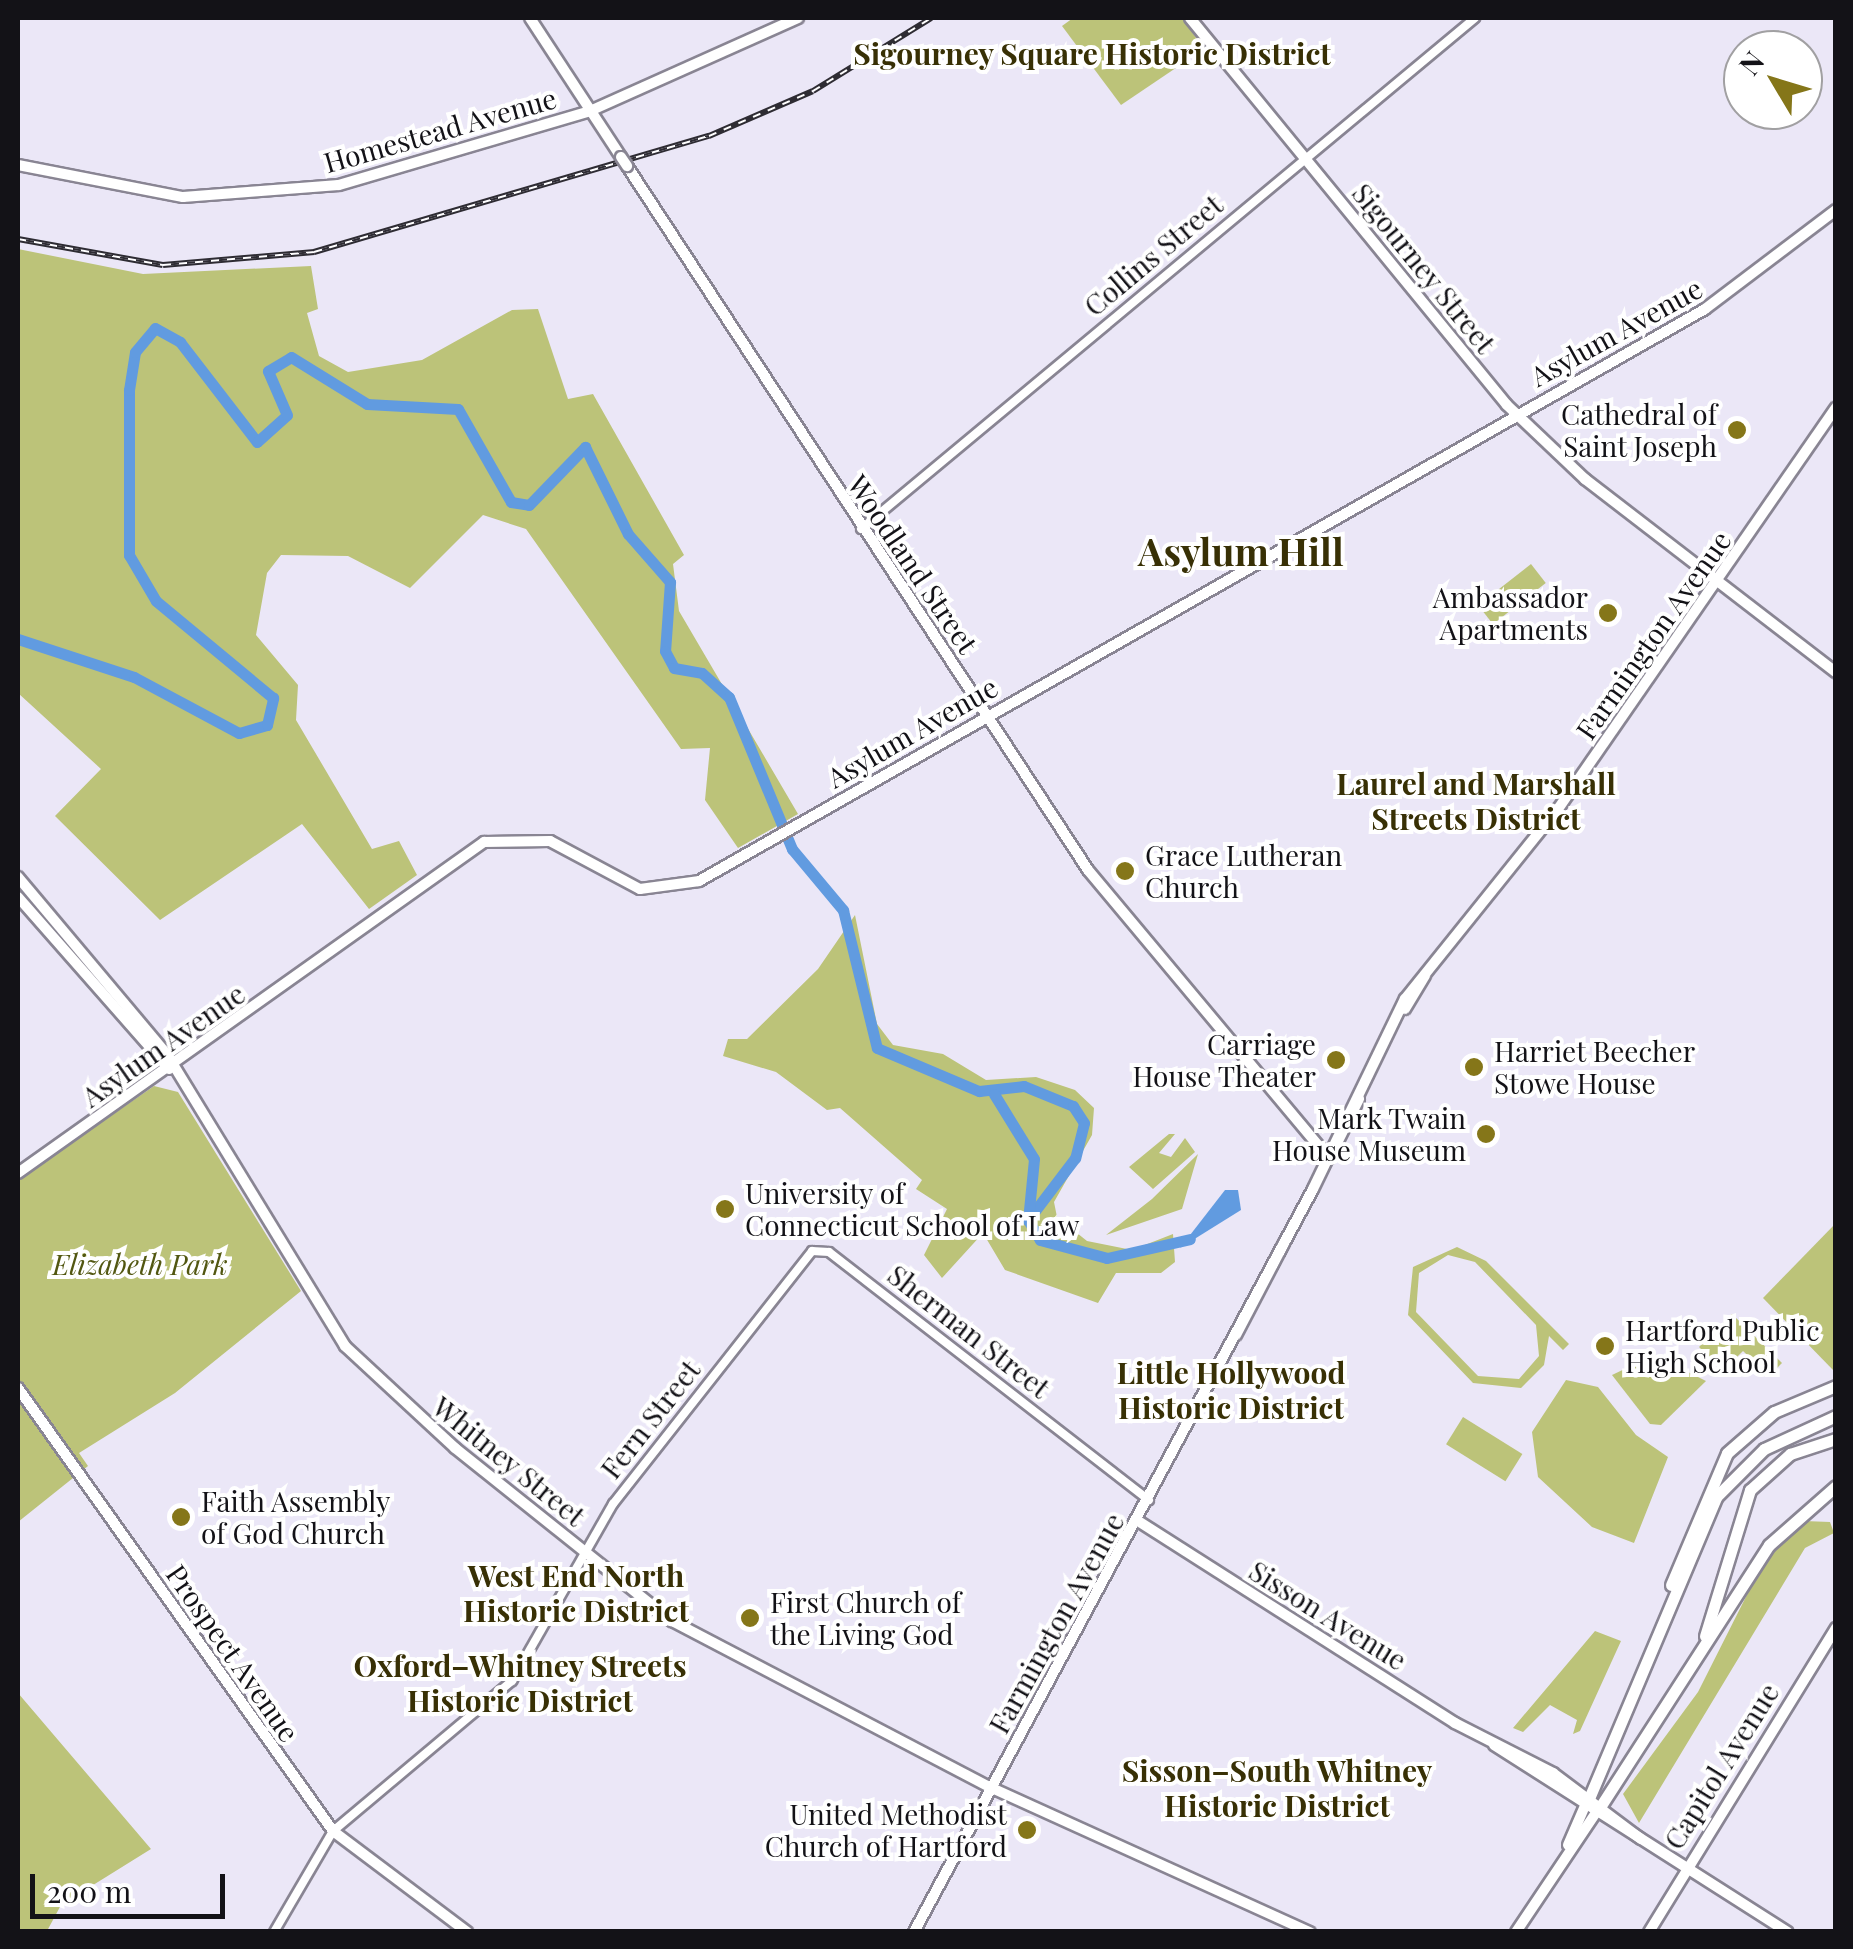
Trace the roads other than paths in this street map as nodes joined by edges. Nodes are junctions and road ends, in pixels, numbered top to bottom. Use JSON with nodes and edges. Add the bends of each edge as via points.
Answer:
{"nodes":[{"id":1,"x":530,"y":18,"type":"edge"},
{"id":2,"x":798,"y":18,"type":"edge"},
{"id":3,"x":1190,"y":18,"type":"edge"},
{"id":4,"x":1475,"y":18,"type":"edge"},
{"id":5,"x":590,"y":111,"type":"junction"},
{"id":6,"x":1306,"y":158,"type":"junction"},
{"id":7,"x":18,"y":165,"type":"edge"},
{"id":8,"x":1836,"y":210,"type":"edge"},
{"id":9,"x":1836,"y":408,"type":"edge"},
{"id":10,"x":1516,"y":414,"type":"junction"},
{"id":11,"x":861,"y":529,"type":"junction"},
{"id":12,"x":1719,"y":580,"type":"junction"},
{"id":13,"x":1836,"y":672,"type":"edge"},
{"id":14,"x":986,"y":715,"type":"junction"},
{"id":15,"x":18,"y":878,"type":"edge"},
{"id":16,"x":18,"y":897,"type":"edge"},
{"id":17,"x":51,"y":913,"type":"junction"},
{"id":18,"x":40,"y":922,"type":"junction"},
{"id":19,"x":108,"y":980,"type":"junction"},
{"id":20,"x":98,"y":989,"type":"junction"},
{"id":21,"x":169,"y":1069,"type":"junction"},
{"id":22,"x":1329,"y":1158,"type":"junction"},
{"id":23,"x":18,"y":1173,"type":"edge"},
{"id":24,"x":732,"y":1352,"type":"joint"},
{"id":25,"x":1836,"y":1386,"type":"edge"},
{"id":26,"x":18,"y":1388,"type":"edge"},
{"id":27,"x":1836,"y":1416,"type":"edge"},
{"id":28,"x":1836,"y":1439,"type":"edge"},
{"id":29,"x":1836,"y":1486,"type":"edge"},
{"id":30,"x":1149,"y":1500,"type":"junction"},
{"id":31,"x":1700,"y":1515,"type":"junction"},
{"id":32,"x":1138,"y":1522,"type":"junction"},
{"id":33,"x":586,"y":1552,"type":"junction"},
{"id":34,"x":1836,"y":1628,"type":"edge"},
{"id":35,"x":1692,"y":1663,"type":"junction"},
{"id":36,"x":992,"y":1788,"type":"junction"},
{"id":37,"x":1593,"y":1805,"type":"junction"},
{"id":38,"x":333,"y":1831,"type":"junction"},
{"id":39,"x":1684,"y":1866,"type":"junction"},
{"id":40,"x":444,"y":1912,"type":"junction"},
{"id":41,"x":274,"y":1932,"type":"edge"},
{"id":42,"x":466,"y":1932,"type":"edge"},
{"id":43,"x":478,"y":1932,"type":"edge"},
{"id":44,"x":914,"y":1932,"type":"edge"},
{"id":45,"x":1310,"y":1932,"type":"edge"},
{"id":46,"x":1516,"y":1932,"type":"edge"},
{"id":47,"x":1648,"y":1932,"type":"edge"},
{"id":48,"x":1787,"y":1932,"type":"edge"}],
"edges":[{"from":1,"to":5,"type":"main road","name":"Woodland Street"},
{"from":2,"to":5,"type":"main road","name":"Homestead Avenue"},
{"from":3,"to":6,"type":"main road","name":"Sigourney Street"},
{"from":4,"to":6,"type":"street","name":"Collins Street"},
{"from":5,"to":7,"type":"main road","name":"Homestead Avenue","via":[[298,192],[152,195]]},
{"from":5,"to":11,"type":"main road","name":"Woodland Street"},
{"from":6,"to":10,"type":"main road","name":"Sigourney Street"},
{"from":6,"to":11,"type":"street","name":"Collins Street"},
{"from":8,"to":10,"type":"main road","name":"Asylum Avenue","via":[[1726,296]]},
{"from":9,"to":12,"type":"main road","name":"Farmington Avenue"},
{"from":10,"to":12,"type":"main road","name":"Sigourney Street"},
{"from":10,"to":14,"type":"main road","name":"Asylum Avenue"},
{"from":11,"to":14,"type":"main road","name":"Woodland Street"},
{"from":12,"to":13,"type":"main road","name":"Sigourney Street"},
{"from":12,"to":22,"type":"main road","name":"Farmington Avenue","via":[[1558,808],[1424,976]]},
{"from":14,"to":21,"type":"main road","name":"Asylum Avenue","via":[[760,846],[666,891],[619,883],[550,841],[484,842]]},
{"from":14,"to":22,"type":"main road","name":"Woodland Street","via":[[1115,907]]},
{"from":15,"to":17,"type":"main road"},
{"from":16,"to":18,"type":"main road"},
{"from":17,"to":18,"type":"main road"},
{"from":17,"to":19,"type":"main road"},
{"from":18,"to":20,"type":"main road"},
{"from":19,"to":20,"type":"main road"},
{"from":19,"to":21,"type":"main road"},
{"from":20,"to":21,"type":"main road"},
{"from":21,"to":23,"type":"main road","name":"Asylum Avenue"},
{"from":21,"to":33,"type":"main road","name":"Whitney Street","via":[[352,1355]]},
{"from":22,"to":30,"type":"main road","name":"Farmington Avenue"},
{"from":24,"to":30,"type":"street","name":"Sherman Street","via":[[809,1254],[827,1250]]},
{"from":24,"to":33,"type":"street","name":"Fern Street"},
{"from":25,"to":31,"type":"highway","via":[[1743,1435]]},
{"from":26,"to":38,"type":"main road","name":"Prospect Avenue"},
{"from":27,"to":31,"type":"highway","via":[[1746,1462]]},
{"from":28,"to":35,"type":"highway","via":[[1768,1470],[1736,1515]]},
{"from":29,"to":35,"type":"highway","via":[[1794,1517]]},
{"from":30,"to":32,"type":"main road","name":"Farmington Avenue"},
{"from":31,"to":37,"type":"highway"},
{"from":32,"to":36,"type":"main road","name":"Farmington Avenue"},
{"from":32,"to":37,"type":"main road","name":"Sisson Avenue"},
{"from":33,"to":36,"type":"main road","name":"Whitney Street","via":[[672,1620]]},
{"from":33,"to":38,"type":"street","name":"Fern Street","via":[[512,1681]]},
{"from":34,"to":39,"type":"main road","name":"Capitol Avenue"},
{"from":35,"to":37,"type":"highway"},
{"from":36,"to":44,"type":"main road","name":"Farmington Avenue"},
{"from":36,"to":45,"type":"main road","name":"Whitney Street"},
{"from":37,"to":39,"type":"main road","name":"Sisson Avenue"},
{"from":37,"to":46,"type":"main road"},
{"from":38,"to":40,"type":"main road","name":"Prospect Avenue"},
{"from":38,"to":41,"type":"street","name":"Fern Street"},
{"from":39,"to":47,"type":"main road","name":"Capitol Avenue"},
{"from":39,"to":48,"type":"main road","name":"Sisson Avenue"},
{"from":40,"to":42,"type":"main road","name":"Prospect Avenue"},
{"from":40,"to":43,"type":"main road","name":"Prospect Avenue"}]}
